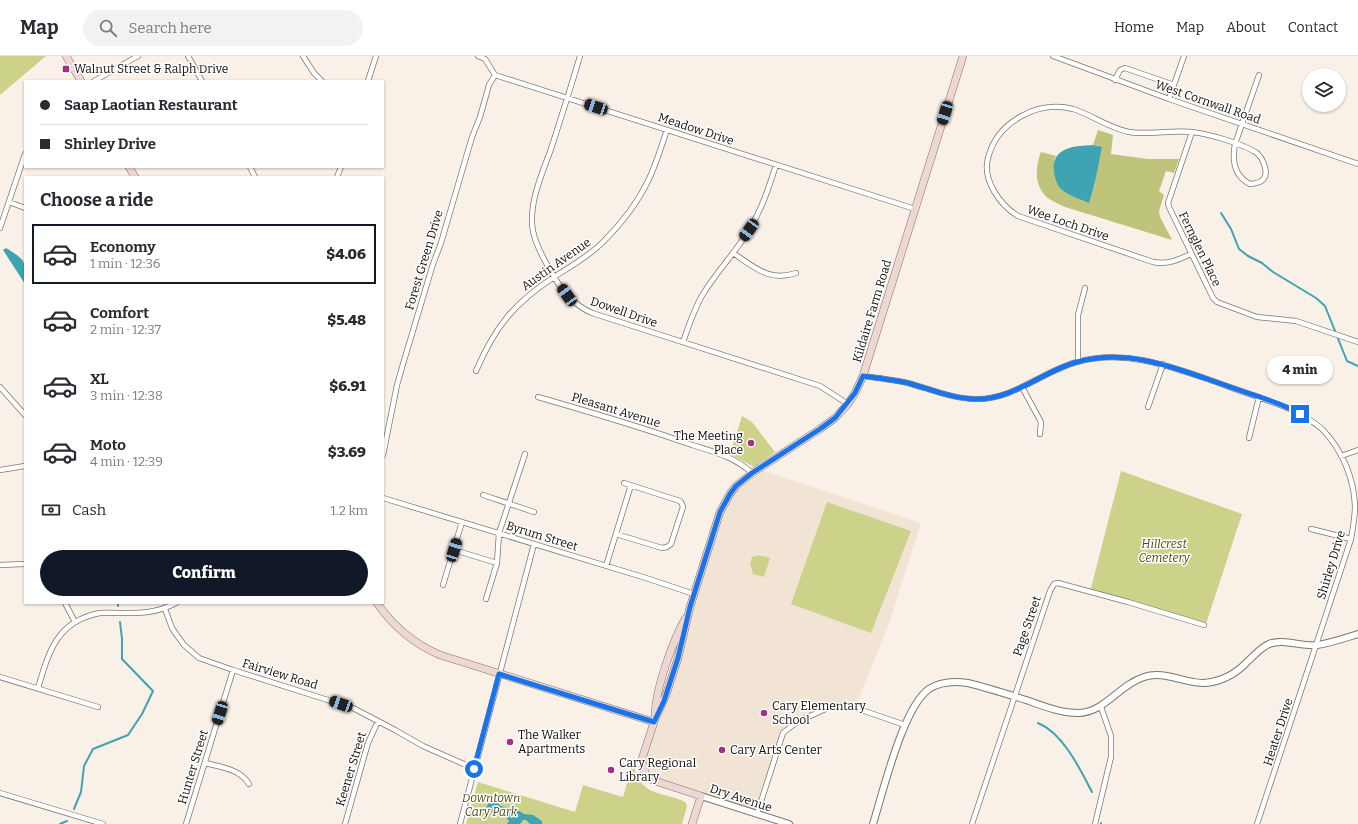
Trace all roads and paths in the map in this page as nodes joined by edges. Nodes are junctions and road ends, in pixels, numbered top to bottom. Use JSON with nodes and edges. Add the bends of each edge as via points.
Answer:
{"nodes":[{"id":1,"x":66,"y":56,"type":"edge"},
{"id":2,"x":138,"y":56,"type":"edge"},
{"id":3,"x":188,"y":56,"type":"edge"},
{"id":4,"x":303,"y":56,"type":"edge"},
{"id":5,"x":376,"y":56,"type":"edge"},
{"id":6,"x":478,"y":56,"type":"edge"},
{"id":7,"x":580,"y":56,"type":"edge"},
{"id":8,"x":963,"y":56,"type":"edge"},
{"id":9,"x":1053,"y":56,"type":"edge"},
{"id":10,"x":1184,"y":56,"type":"edge"},
{"id":11,"x":495,"y":75,"type":"junction"},
{"id":12,"x":1259,"y":76,"type":"dead end"},
{"id":13,"x":80,"y":80,"type":"edge"},
{"id":14,"x":96,"y":80,"type":"edge"},
{"id":15,"x":201,"y":80,"type":"edge"},
{"id":16,"x":321,"y":80,"type":"edge"},
{"id":17,"x":368,"y":80,"type":"edge"},
{"id":18,"x":1116,"y":80,"type":"junction"},
{"id":19,"x":1174,"y":85,"type":"junction"},
{"id":20,"x":567,"y":98,"type":"junction"},
{"id":21,"x":1169,"y":99,"type":"junction"},
{"id":22,"x":1242,"y":125,"type":"junction"},
{"id":23,"x":667,"y":130,"type":"junction"},
{"id":24,"x":1192,"y":132,"type":"junction"},
{"id":25,"x":1235,"y":144,"type":"junction"},
{"id":26,"x":24,"y":157,"type":"edge"},
{"id":27,"x":1358,"y":164,"type":"edge"},
{"id":28,"x":776,"y":165,"type":"junction"},
{"id":29,"x":9,"y":202,"type":"junction"},
{"id":30,"x":24,"y":208,"type":"edge"},
{"id":31,"x":916,"y":209,"type":"junction"},
{"id":32,"x":0,"y":228,"type":"edge"},
{"id":33,"x":733,"y":253,"type":"junction"},
{"id":34,"x":1191,"y":254,"type":"junction"},
{"id":35,"x":796,"y":273,"type":"dead end"},
{"id":36,"x":554,"y":277,"type":"junction"},
{"id":37,"x":1085,"y":288,"type":"dead end"},
{"id":38,"x":684,"y":342,"type":"junction"},
{"id":39,"x":1358,"y":342,"type":"edge"},
{"id":40,"x":1078,"y":361,"type":"junction"},
{"id":41,"x":1163,"y":364,"type":"junction"},
{"id":42,"x":476,"y":372,"type":"dead end"},
{"id":43,"x":863,"y":376,"type":"junction"},
{"id":44,"x":0,"y":387,"type":"edge"},
{"id":45,"x":1022,"y":387,"type":"junction"},
{"id":46,"x":538,"y":397,"type":"dead end"},
{"id":47,"x":1259,"y":397,"type":"junction"},
{"id":48,"x":848,"y":404,"type":"junction"},
{"id":49,"x":1148,"y":407,"type":"dead end"},
{"id":50,"x":24,"y":414,"type":"edge"},
{"id":51,"x":1040,"y":434,"type":"dead end"},
{"id":52,"x":1248,"y":438,"type":"dead end"},
{"id":53,"x":384,"y":449,"type":"edge"},
{"id":54,"x":1358,"y":450,"type":"edge"},
{"id":55,"x":525,"y":454,"type":"dead end"},
{"id":56,"x":1341,"y":456,"type":"junction"},
{"id":57,"x":24,"y":466,"type":"edge"},
{"id":58,"x":0,"y":470,"type":"edge"},
{"id":59,"x":752,"y":473,"type":"junction"},
{"id":60,"x":624,"y":483,"type":"dead end"},
{"id":61,"x":631,"y":485,"type":"junction"},
{"id":62,"x":483,"y":495,"type":"dead end"},
{"id":63,"x":384,"y":498,"type":"edge"},
{"id":64,"x":508,"y":503,"type":"junction"},
{"id":65,"x":534,"y":512,"type":"dead end"},
{"id":66,"x":462,"y":522,"type":"junction"},
{"id":67,"x":1311,"y":529,"type":"dead end"},
{"id":68,"x":499,"y":533,"type":"junction"},
{"id":69,"x":616,"y":534,"type":"junction"},
{"id":70,"x":1351,"y":539,"type":"junction"},
{"id":71,"x":534,"y":544,"type":"junction"},
{"id":72,"x":454,"y":550,"type":"junction"},
{"id":73,"x":497,"y":563,"type":"junction"},
{"id":74,"x":24,"y":564,"type":"edge"},
{"id":75,"x":0,"y":565,"type":"edge"},
{"id":76,"x":606,"y":566,"type":"junction"},
{"id":77,"x":443,"y":585,"type":"dead end"},
{"id":78,"x":694,"y":594,"type":"junction"},
{"id":79,"x":486,"y":599,"type":"dead end"},
{"id":80,"x":66,"y":604,"type":"edge"},
{"id":81,"x":174,"y":604,"type":"edge"},
{"id":82,"x":378,"y":604,"type":"edge"},
{"id":83,"x":165,"y":609,"type":"junction"},
{"id":84,"x":75,"y":622,"type":"junction"},
{"id":85,"x":1204,"y":625,"type":"dead end"},
{"id":86,"x":1358,"y":634,"type":"edge"},
{"id":87,"x":1316,"y":645,"type":"junction"},
{"id":88,"x":233,"y":670,"type":"junction"},
{"id":89,"x":499,"y":674,"type":"junction"},
{"id":90,"x":0,"y":676,"type":"edge"},
{"id":91,"x":38,"y":688,"type":"junction"},
{"id":92,"x":1014,"y":696,"type":"junction"},
{"id":93,"x":98,"y":707,"type":"dead end"},
{"id":94,"x":1101,"y":707,"type":"junction"},
{"id":95,"x":378,"y":721,"type":"junction"},
{"id":96,"x":655,"y":721,"type":"junction"},
{"id":97,"x":905,"y":725,"type":"junction"},
{"id":98,"x":205,"y":763,"type":"junction"},
{"id":99,"x":474,"y":769,"type":"junction"},
{"id":100,"x":645,"y":773,"type":"joint"},
{"id":101,"x":249,"y":784,"type":"dead end"},
{"id":102,"x":0,"y":793,"type":"edge"},
{"id":103,"x":701,"y":796,"type":"junction"},
{"id":104,"x":757,"y":814,"type":"junction"},
{"id":105,"x":103,"y":824,"type":"edge"},
{"id":106,"x":186,"y":824,"type":"edge"},
{"id":107,"x":345,"y":824,"type":"edge"},
{"id":108,"x":460,"y":824,"type":"edge"},
{"id":109,"x":692,"y":824,"type":"edge"},
{"id":110,"x":788,"y":824,"type":"edge"},
{"id":111,"x":873,"y":824,"type":"edge"},
{"id":112,"x":972,"y":824,"type":"edge"},
{"id":113,"x":1095,"y":824,"type":"edge"},
{"id":114,"x":1257,"y":824,"type":"edge"}],
"edges":[{"from":1,"to":13,"type":"main road"},
{"from":2,"to":14,"type":"street"},
{"from":3,"to":15,"type":"street"},
{"from":4,"to":16,"type":"street"},
{"from":5,"to":17,"type":"street"},
{"from":6,"to":11,"type":"street","via":[[485,59]]},
{"from":7,"to":20,"type":"street","name":"Dowell Drive"},
{"from":8,"to":31,"type":"main road","name":"Kildaire Farm Road"},
{"from":9,"to":18,"type":"street","name":"West Cornwall Road"},
{"from":10,"to":19,"type":"street"},
{"from":11,"to":20,"type":"street","name":"Meadow Drive"},
{"from":11,"to":53,"type":"street","name":"Forest Green Drive","via":[[489,85],[472,137],[403,364]]},
{"from":12,"to":22,"type":"street"},
{"from":18,"to":19,"type":"street","via":[[1120,70],[1125,68]]},
{"from":18,"to":21,"type":"street","name":"West Cornwall Road"},
{"from":19,"to":21,"type":"street"},
{"from":20,"to":23,"type":"street","name":"Meadow Drive"},
{"from":20,"to":36,"type":"street","name":"Dowell Drive","via":[[532,213],[536,243]]},
{"from":21,"to":22,"type":"street","name":"West Cornwall Road"},
{"from":22,"to":25,"type":"street"},
{"from":22,"to":27,"type":"street","name":"West Cornwall Road"},
{"from":23,"to":28,"type":"street","name":"Meadow Drive"},
{"from":23,"to":36,"type":"street","name":"Austin Avenue","via":[[648,182],[630,211],[590,254]]},
{"from":24,"to":25,"type":"street","name":"Wee Loch Drive"},
{"from":24,"to":34,"type":"street","name":"Fernglen Place","via":[[1168,203]]},
{"from":24,"to":34,"type":"street","name":"Wee Loch Drive","via":[[1129,132],[1073,109],[1042,108],[1029,112],[1008,125],[992,146],[986,165],[994,191],[1004,205],[1018,216],[1158,264],[1174,262]]},
{"from":25,"to":25,"type":"street","name":"Wee Loch Drive","via":[[1233,154],[1240,177],[1250,184],[1262,181],[1266,173],[1259,156]]},
{"from":26,"to":29,"type":"street"},
{"from":28,"to":31,"type":"street","name":"Meadow Drive"},
{"from":28,"to":33,"type":"street","via":[[760,210]]},
{"from":29,"to":30,"type":"street"},
{"from":29,"to":32,"type":"street"},
{"from":31,"to":43,"type":"main road","name":"Kildaire Farm Road"},
{"from":33,"to":35,"type":"street","via":[[767,274],[786,276]]},
{"from":33,"to":38,"type":"street","via":[[700,300]]},
{"from":34,"to":39,"type":"street","name":"Fernglen Place","via":[[1217,302],[1257,317],[1296,321]]},
{"from":36,"to":38,"type":"street","name":"Dowell Drive","via":[[567,295],[586,310]]},
{"from":36,"to":42,"type":"street","name":"Austin Avenue","via":[[510,312],[494,334]]},
{"from":37,"to":40,"type":"street","via":[[1078,315]]},
{"from":38,"to":48,"type":"street","name":"Dowell Drive","via":[[820,386]]},
{"from":40,"to":41,"type":"street","name":"Shirley Drive","via":[[1117,357]]},
{"from":40,"to":45,"type":"street","name":"Shirley Drive"},
{"from":41,"to":47,"type":"street","name":"Shirley Drive"},
{"from":41,"to":49,"type":"street"},
{"from":43,"to":45,"type":"street","name":"Shirley Drive","via":[[976,399],[998,397]]},
{"from":43,"to":48,"type":"main road","name":"Kildaire Farm Road"},
{"from":44,"to":50,"type":"street"},
{"from":45,"to":51,"type":"street","via":[[1041,422]]},
{"from":46,"to":59,"type":"street","name":"Pleasant Avenue","via":[[725,455],[740,462]]},
{"from":47,"to":52,"type":"street"},
{"from":47,"to":56,"type":"street","name":"Shirley Drive","via":[[1293,410],[1308,419],[1323,430]]},
{"from":48,"to":59,"type":"main road","name":"Kildaire Farm Road","via":[[820,429]]},
{"from":54,"to":56,"type":"street"},
{"from":55,"to":64,"type":"street"},
{"from":56,"to":70,"type":"street","name":"Shirley Drive","via":[[1352,485],[1354,520]]},
{"from":57,"to":58,"type":"street"},
{"from":59,"to":78,"type":"main road","name":"Kildaire Farm Road","via":[[736,486],[720,512]]},
{"from":60,"to":61,"type":"street"},
{"from":61,"to":69,"type":"street"},
{"from":61,"to":69,"type":"street","via":[[680,500],[683,508],[671,544],[667,547],[662,548]]},
{"from":62,"to":64,"type":"street"},
{"from":63,"to":66,"type":"street","name":"Byrum Street"},
{"from":64,"to":65,"type":"street"},
{"from":64,"to":68,"type":"street"},
{"from":66,"to":68,"type":"street","name":"Byrum Street"},
{"from":66,"to":72,"type":"street"},
{"from":67,"to":70,"type":"street"},
{"from":68,"to":71,"type":"street","name":"Byrum Street"},
{"from":68,"to":73,"type":"street"},
{"from":69,"to":76,"type":"street"},
{"from":70,"to":87,"type":"street","name":"Shirley Drive"},
{"from":71,"to":76,"type":"street","name":"Byrum Street"},
{"from":71,"to":89,"type":"street"},
{"from":72,"to":73,"type":"street"},
{"from":72,"to":77,"type":"street"},
{"from":73,"to":79,"type":"street"},
{"from":74,"to":75,"type":"street"},
{"from":76,"to":78,"type":"street","name":"Byrum Street"},
{"from":78,"to":96,"type":"main road","name":"Kildaire Farm Road","via":[[678,658]]},
{"from":80,"to":84,"type":"street"},
{"from":81,"to":83,"type":"street"},
{"from":82,"to":89,"type":"main road","via":[[396,626],[421,645],[445,657]]},
{"from":83,"to":84,"type":"street","via":[[100,613]]},
{"from":83,"to":88,"type":"street","name":"Fairview Road","via":[[172,628],[188,650],[206,661]]},
{"from":84,"to":91,"type":"street","via":[[53,644]]},
{"from":85,"to":92,"type":"street","name":"Page Street","via":[[1055,583],[1050,590]]},
{"from":86,"to":87,"type":"street"},
{"from":87,"to":94,"type":"street","via":[[1269,644],[1236,672],[1212,682],[1196,682],[1158,675],[1143,677],[1127,684]]},
{"from":87,"to":114,"type":"street","name":"Heater Drive"},
{"from":88,"to":95,"type":"street","name":"Fairview Road","via":[[353,708]]},
{"from":88,"to":98,"type":"street","name":"Hunter Street"},
{"from":89,"to":96,"type":"main road"},
{"from":89,"to":99,"type":"street"},
{"from":90,"to":91,"type":"street"},
{"from":91,"to":93,"type":"street"},
{"from":92,"to":94,"type":"street","via":[[1064,712],[1088,712]]},
{"from":92,"to":97,"type":"street","via":[[968,683],[942,683],[920,697]]},
{"from":92,"to":112,"type":"street","name":"Page Street"},
{"from":94,"to":113,"type":"street","via":[[1111,736],[1111,757]]},
{"from":95,"to":99,"type":"street","name":"Fairview Road","via":[[423,746]]},
{"from":95,"to":107,"type":"street","name":"Keener Street","via":[[368,743]]},
{"from":96,"to":100,"type":"main road","name":"Kildaire Farm Road","via":[[642,759]]},
{"from":97,"to":104,"type":"street","via":[[847,705],[832,706],[797,722],[783,733]]},
{"from":97,"to":111,"type":"street"},
{"from":98,"to":101,"type":"street","via":[[235,772]]},
{"from":98,"to":106,"type":"street","name":"Hunter Street"},
{"from":99,"to":108,"type":"street"},
{"from":100,"to":103,"type":"main road","name":"Dry Avenue","via":[[657,783]]},
{"from":102,"to":105,"type":"street"},
{"from":103,"to":104,"type":"street","name":"Dry Avenue"},
{"from":103,"to":109,"type":"main road"},
{"from":104,"to":110,"type":"street","name":"Dry Avenue"}]}
